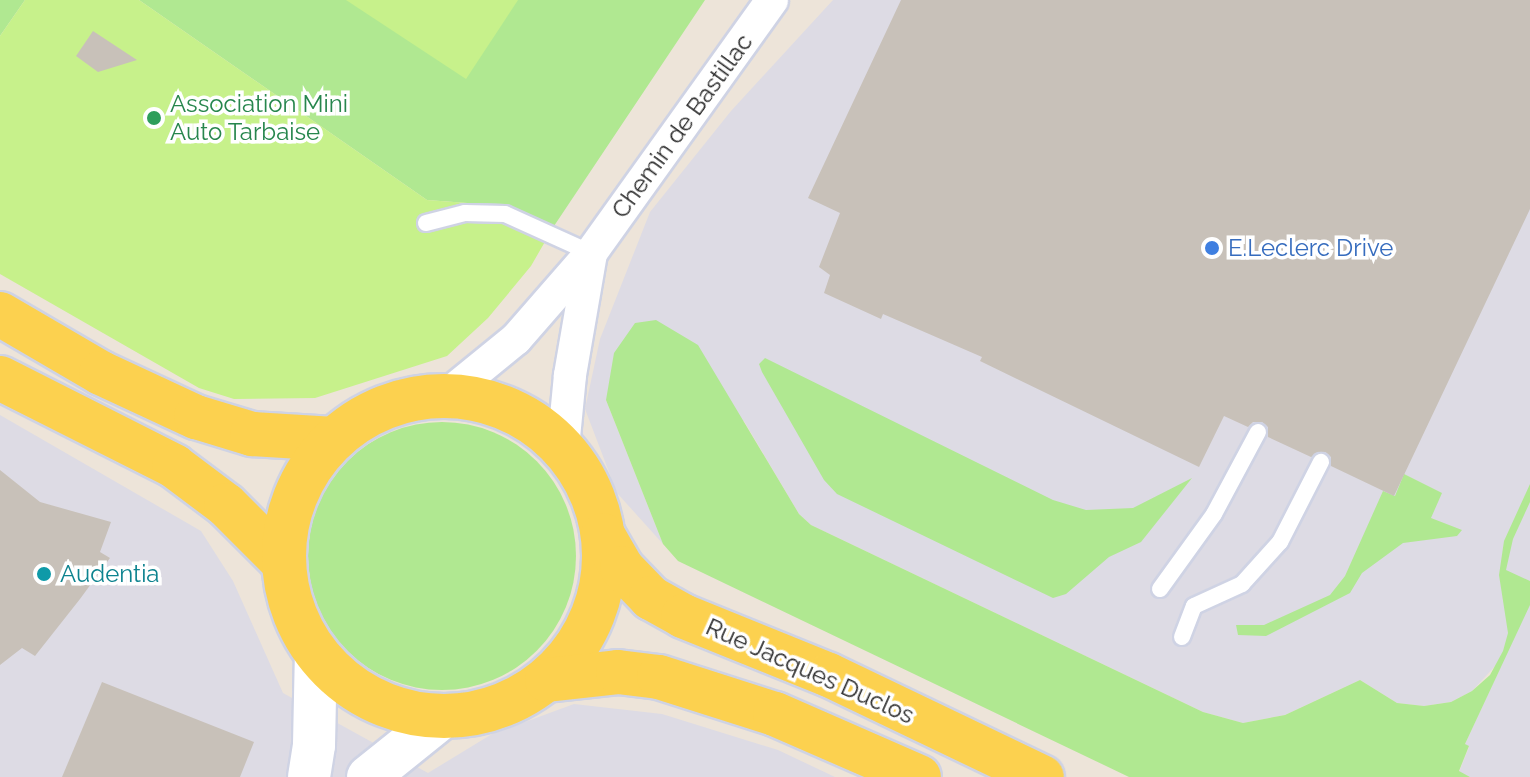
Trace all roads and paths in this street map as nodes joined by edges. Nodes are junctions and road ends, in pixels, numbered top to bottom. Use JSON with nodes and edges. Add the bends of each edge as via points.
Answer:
{"nodes":[{"id":1,"x":772,"y":0,"type":"edge"},
{"id":2,"x":426,"y":223,"type":"dead end"},
{"id":3,"x":591,"y":253,"type":"junction"},
{"id":4,"x":0,"y":314,"type":"edge"},
{"id":5,"x":0,"y":378,"type":"edge"},
{"id":6,"x":446,"y":396,"type":"junction"},
{"id":7,"x":1258,"y":432,"type":"dead end"},
{"id":8,"x":334,"y":439,"type":"junction"},
{"id":9,"x":563,"y":448,"type":"junction"},
{"id":10,"x":1321,"y":462,"type":"dead end"},
{"id":11,"x":603,"y":535,"type":"junction"},
{"id":12,"x":284,"y":563,"type":"junction"},
{"id":13,"x":1160,"y":589,"type":"dead end"},
{"id":14,"x":1182,"y":637,"type":"dead end"},
{"id":15,"x":316,"y":653,"type":"junction"},
{"id":16,"x":547,"y":680,"type":"junction"},
{"id":17,"x":443,"y":717,"type":"junction"},
{"id":18,"x":309,"y":777,"type":"edge"},
{"id":19,"x":368,"y":777,"type":"edge"},
{"id":20,"x":919,"y":777,"type":"edge"},
{"id":21,"x":1042,"y":777,"type":"edge"}],
"edges":[{"from":1,"to":3,"type":"street","name":"Chemin de Bastillac"},
{"from":2,"to":3,"type":"lane","via":[[465,213],[505,214]]},
{"from":3,"to":6,"type":"street","name":"Chemin de Bastillac","via":[[516,339]]},
{"from":3,"to":9,"type":"street","name":"Chemin de Bastillac"},
{"from":4,"to":8,"type":"main road","via":[[101,373],[196,417],[252,434]]},
{"from":5,"to":12,"type":"main road","via":[[174,466],[226,505]]},
{"from":6,"to":8,"type":"main road","via":[[405,400],[367,415]]},
{"from":6,"to":9,"type":"main road","via":[[489,403],[529,420]]},
{"from":7,"to":13,"type":"lane","via":[[1214,514]]},
{"from":8,"to":12,"type":"main road","via":[[305,475],[288,517]]},
{"from":9,"to":11,"type":"main road","via":[[589,489]]},
{"from":10,"to":14,"type":"lane","via":[[1280,542],[1242,584],[1194,606]]},
{"from":11,"to":16,"type":"main road","via":[[604,575],[594,615],[575,650]]},
{"from":11,"to":21,"type":"main road","name":"Rue Jacques Duclos","via":[[622,568],[662,604],[829,675]]},
{"from":12,"to":15,"type":"main road","via":[[293,610]]},
{"from":15,"to":17,"type":"main road","via":[[351,687],[394,709]]},
{"from":15,"to":18,"type":"street"},
{"from":16,"to":17,"type":"main road","via":[[516,701],[480,713]]},
{"from":16,"to":20,"type":"main road","via":[[618,672],[659,677],[775,714]]},
{"from":17,"to":19,"type":"street"}]}
